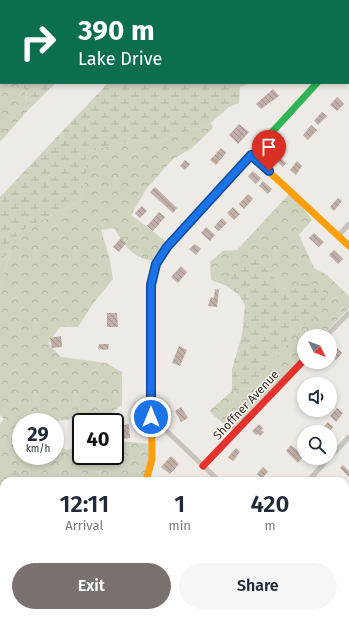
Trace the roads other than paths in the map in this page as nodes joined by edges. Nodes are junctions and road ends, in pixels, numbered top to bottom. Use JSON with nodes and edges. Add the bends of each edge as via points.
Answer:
{"nodes":[{"id":1,"x":316,"y":84,"type":"edge"},
{"id":2,"x":251,"y":155,"type":"junction"},
{"id":3,"x":349,"y":224,"type":"edge"},
{"id":4,"x":338,"y":236,"type":"junction"},
{"id":5,"x":349,"y":246,"type":"edge"},
{"id":6,"x":349,"y":313,"type":"edge"},
{"id":7,"x":333,"y":329,"type":"edge"},
{"id":8,"x":297,"y":367,"type":"edge"},
{"id":9,"x":151,"y":417,"type":"junction"},
{"id":10,"x":349,"y":437,"type":"edge"},
{"id":11,"x":337,"y":450,"type":"edge"},
{"id":12,"x":323,"y":465,"type":"edge"},
{"id":13,"x":203,"y":466,"type":"junction"},
{"id":14,"x":147,"y":477,"type":"edge"},
{"id":15,"x":215,"y":477,"type":"edge"},
{"id":16,"x":312,"y":477,"type":"edge"}],
"edges":[{"from":1,"to":2,"type":"street"},
{"from":2,"to":4,"type":"street"},
{"from":2,"to":9,"type":"street","via":[[167,247],[156,264],[150,290]]},
{"from":3,"to":4,"type":"street"},
{"from":4,"to":5,"type":"street"},
{"from":6,"to":7,"type":"street"},
{"from":8,"to":13,"type":"street","name":"Shoffner Avenue"},
{"from":9,"to":13,"type":"street"},
{"from":9,"to":14,"type":"street","via":[[151,463]]},
{"from":10,"to":11,"type":"street"},
{"from":12,"to":16,"type":"street"},
{"from":13,"to":15,"type":"street"}]}
